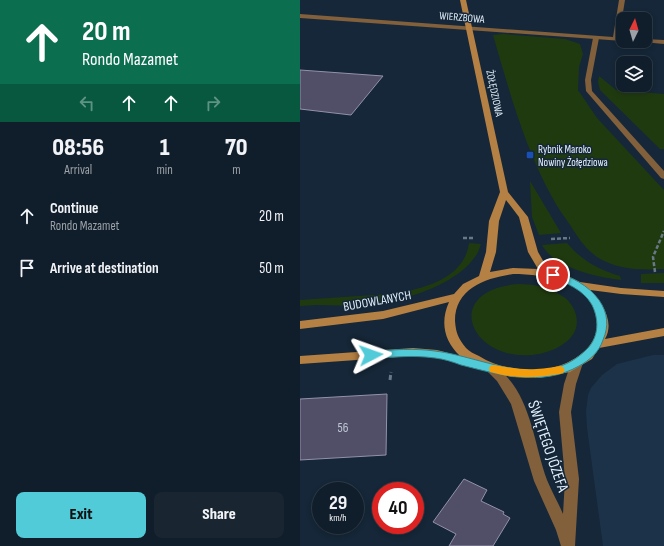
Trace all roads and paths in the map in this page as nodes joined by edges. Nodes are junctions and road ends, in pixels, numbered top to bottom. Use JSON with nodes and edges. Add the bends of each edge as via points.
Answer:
{"nodes":[{"id":1,"x":463,"y":0,"type":"edge"},
{"id":2,"x":622,"y":0,"type":"edge"},
{"id":3,"x":621,"y":12,"type":"edge"},
{"id":4,"x":300,"y":16,"type":"edge"},
{"id":5,"x":469,"y":28,"type":"junction"},
{"id":6,"x":596,"y":38,"type":"junction"},
{"id":7,"x":616,"y":39,"type":"edge"},
{"id":8,"x":652,"y":41,"type":"edge"},
{"id":9,"x":664,"y":42,"type":"edge"},
{"id":10,"x":664,"y":176,"type":"edge"},
{"id":11,"x":504,"y":192,"type":"junction"},
{"id":12,"x":664,"y":232,"type":"edge"},
{"id":13,"x":570,"y":238,"type":"dead end"},
{"id":14,"x":548,"y":239,"type":"dead end"},
{"id":15,"x":545,"y":272,"type":"junction"},
{"id":16,"x":655,"y":272,"type":"dead end"},
{"id":17,"x":483,"y":278,"type":"junction"},
{"id":18,"x":576,"y":285,"type":"junction"},
{"id":19,"x":664,"y":294,"type":"edge"},
{"id":20,"x":458,"y":296,"type":"junction"},
{"id":21,"x":300,"y":325,"type":"edge"},
{"id":22,"x":664,"y":332,"type":"edge"},
{"id":23,"x":596,"y":345,"type":"junction"},
{"id":24,"x":300,"y":360,"type":"edge"},
{"id":25,"x":577,"y":363,"type":"junction"},
{"id":26,"x":489,"y":367,"type":"junction"},
{"id":27,"x":568,"y":545,"type":"edge"}],
"edges":[{"from":1,"to":5,"type":"street","name":"ŻOŁĘDZIOWA"},
{"from":2,"to":3,"type":"street"},
{"from":4,"to":5,"type":"street","name":"WIERZBOWA"},
{"from":5,"to":6,"type":"street","name":"WIERZBOWA"},
{"from":5,"to":11,"type":"street","name":"ŻOŁĘDZIOWA"},
{"from":6,"to":7,"type":"street","name":"WIERZBOWA"},
{"from":6,"to":10,"type":"street","via":[[588,80],[589,91]]},
{"from":8,"to":9,"type":"street"},
{"from":11,"to":15,"type":"street","name":"ŻOŁĘDZIOWA","via":[[523,217],[533,252]]},
{"from":11,"to":17,"type":"street","via":[[494,221],[491,252]]},
{"from":12,"to":16,"type":"path","via":[[653,257]]},
{"from":13,"to":14,"type":"path"},
{"from":15,"to":17,"type":"street","via":[[513,271]]},
{"from":15,"to":18,"type":"street"},
{"from":17,"to":20,"type":"street"},
{"from":18,"to":19,"type":"street"},
{"from":18,"to":23,"type":"street","via":[[590,296],[602,316],[602,331]]},
{"from":20,"to":21,"type":"street","name":"BUDOWLANYCH","via":[[383,315]]},
{"from":20,"to":26,"type":"street","via":[[449,314],[451,334],[465,353]]},
{"from":22,"to":23,"type":"street"},
{"from":23,"to":25,"type":"street","via":[[592,352]]},
{"from":24,"to":26,"type":"street","via":[[413,352],[437,354]]},
{"from":25,"to":26,"type":"street","via":[[558,371],[535,374],[511,373]]},
{"from":25,"to":27,"type":"street","name":"ŚWIĘTEGO JÓZEFA","via":[[564,412],[572,479]]},
{"from":26,"to":27,"type":"street","name":"ŚWIĘTEGO JÓZEFA","via":[[506,383],[520,414],[540,480]]}]}
